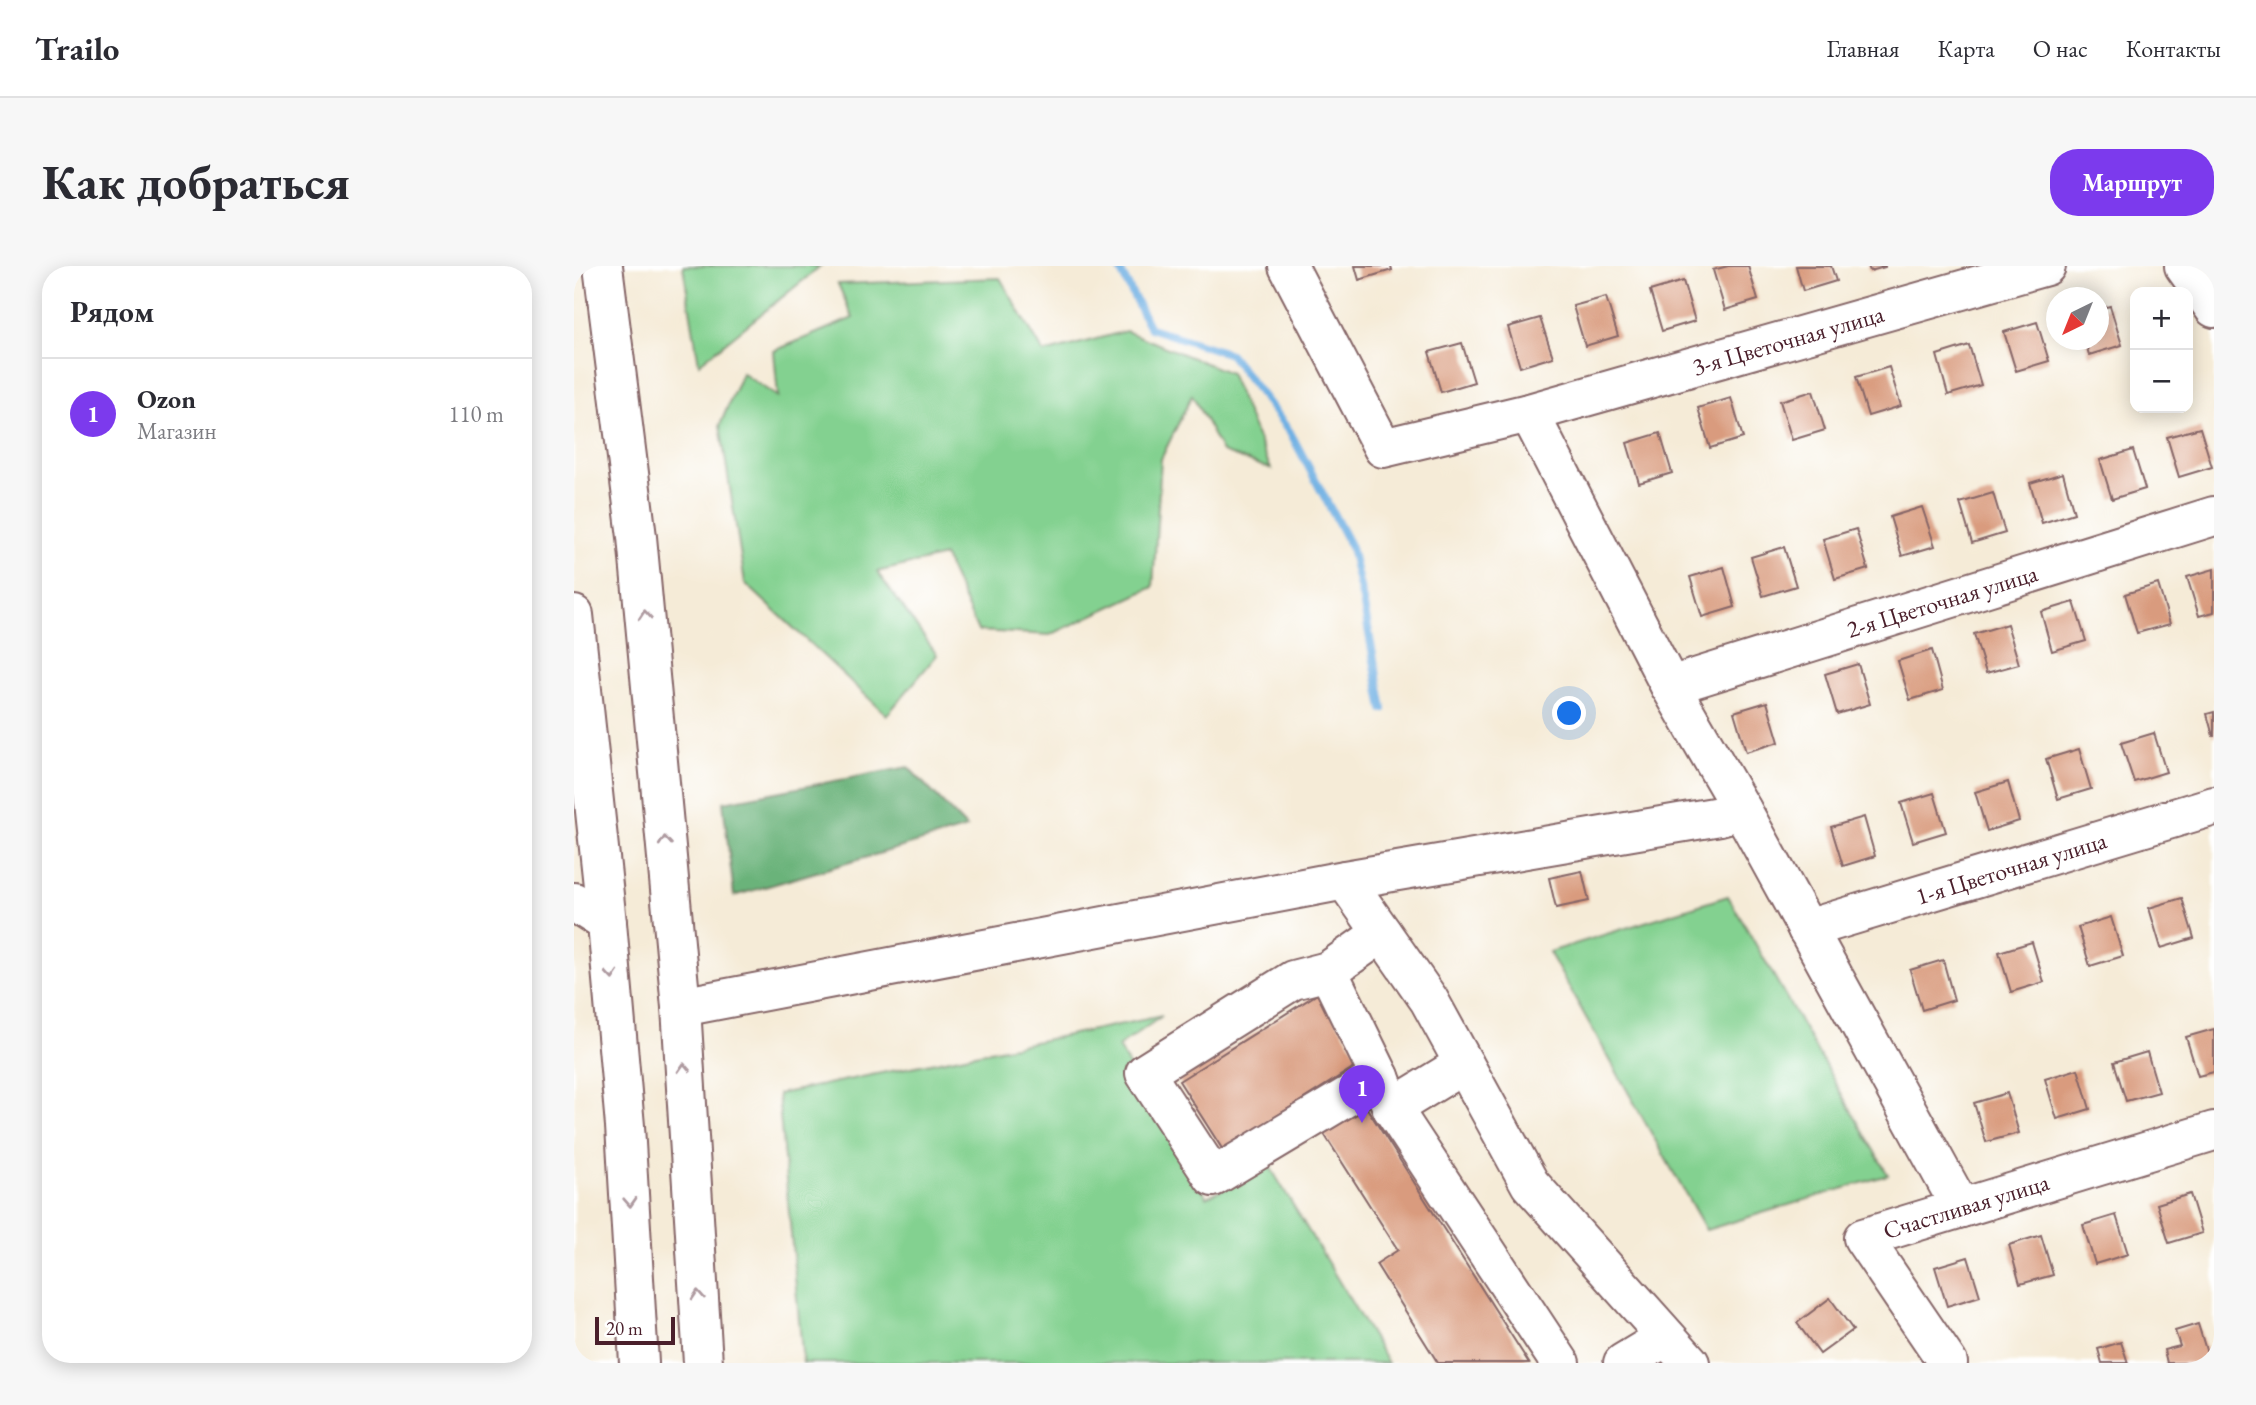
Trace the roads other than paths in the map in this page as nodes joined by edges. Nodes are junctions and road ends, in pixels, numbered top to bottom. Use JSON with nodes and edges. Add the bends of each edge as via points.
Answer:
{"nodes":[{"id":1,"x":603,"y":266,"type":"edge"},
{"id":2,"x":1288,"y":266,"type":"edge"},
{"id":3,"x":2046,"y":266,"type":"edge"},
{"id":4,"x":2184,"y":266,"type":"edge"},
{"id":5,"x":2214,"y":308,"type":"edge"},
{"id":6,"x":1529,"y":414,"type":"junction"},
{"id":7,"x":2214,"y":516,"type":"edge"},
{"id":8,"x":574,"y":615,"type":"edge"},
{"id":9,"x":1670,"y":686,"type":"junction"},
{"id":10,"x":2214,"y":806,"type":"edge"},
{"id":11,"x":1742,"y":810,"type":"junction"},
{"id":12,"x":1345,"y":880,"type":"junction"},
{"id":13,"x":574,"y":902,"type":"edge"},
{"id":14,"x":607,"y":923,"type":"junction"},
{"id":15,"x":1807,"y":929,"type":"junction"},
{"id":16,"x":1382,"y":933,"type":"junction"},
{"id":17,"x":1328,"y":971,"type":"junction"},
{"id":18,"x":681,"y":1007,"type":"junction"},
{"id":19,"x":1464,"y":1065,"type":"junction"},
{"id":20,"x":1386,"y":1093,"type":"junction"},
{"id":21,"x":2214,"y":1131,"type":"edge"},
{"id":22,"x":1961,"y":1208,"type":"junction"},
{"id":23,"x":1678,"y":1350,"type":"edge"},
{"id":24,"x":639,"y":1363,"type":"edge"},
{"id":25,"x":703,"y":1363,"type":"edge"},
{"id":26,"x":1560,"y":1363,"type":"edge"},
{"id":27,"x":1623,"y":1363,"type":"edge"},
{"id":28,"x":1948,"y":1363,"type":"edge"}],
"edges":[{"from":18,"to":1,"type":"street","one_way":true,"via":[[637,537]]},
{"from":2,"to":6,"type":"street","name":"3-я Цветочная улица","via":[[1383,447]]},
{"from":3,"to":6,"type":"street","name":"3-я Цветочная улица"},
{"from":4,"to":5,"type":"street"},
{"from":6,"to":9,"type":"street"},
{"from":7,"to":9,"type":"street","name":"2-я Цветочная улица"},
{"from":8,"to":14,"type":"street"},
{"from":9,"to":11,"type":"street"},
{"from":10,"to":15,"type":"street","name":"1-я Цветочная улица"},
{"from":11,"to":12,"type":"street"},
{"from":11,"to":15,"type":"street"},
{"from":12,"to":16,"type":"street"},
{"from":12,"to":18,"type":"street"},
{"from":13,"to":14,"type":"street"},
{"from":14,"to":24,"type":"street","one_way":true},
{"from":15,"to":22,"type":"street"},
{"from":16,"to":17,"type":"street"},
{"from":16,"to":19,"type":"street","via":[[1429,1000]]},
{"from":17,"to":20,"type":"street"},
{"from":17,"to":20,"type":"street","via":[[1293,980],[1145,1073],[1213,1177]]},
{"from":25,"to":18,"type":"street","one_way":true},
{"from":19,"to":20,"type":"street"},
{"from":19,"to":23,"type":"street","via":[[1530,1184]]},
{"from":20,"to":26,"type":"street"},
{"from":21,"to":22,"type":"street","name":"Счастливая улица"},
{"from":22,"to":28,"type":"street","name":"Счастливая улица","via":[[1863,1238]]},
{"from":23,"to":27,"type":"street"}]}
